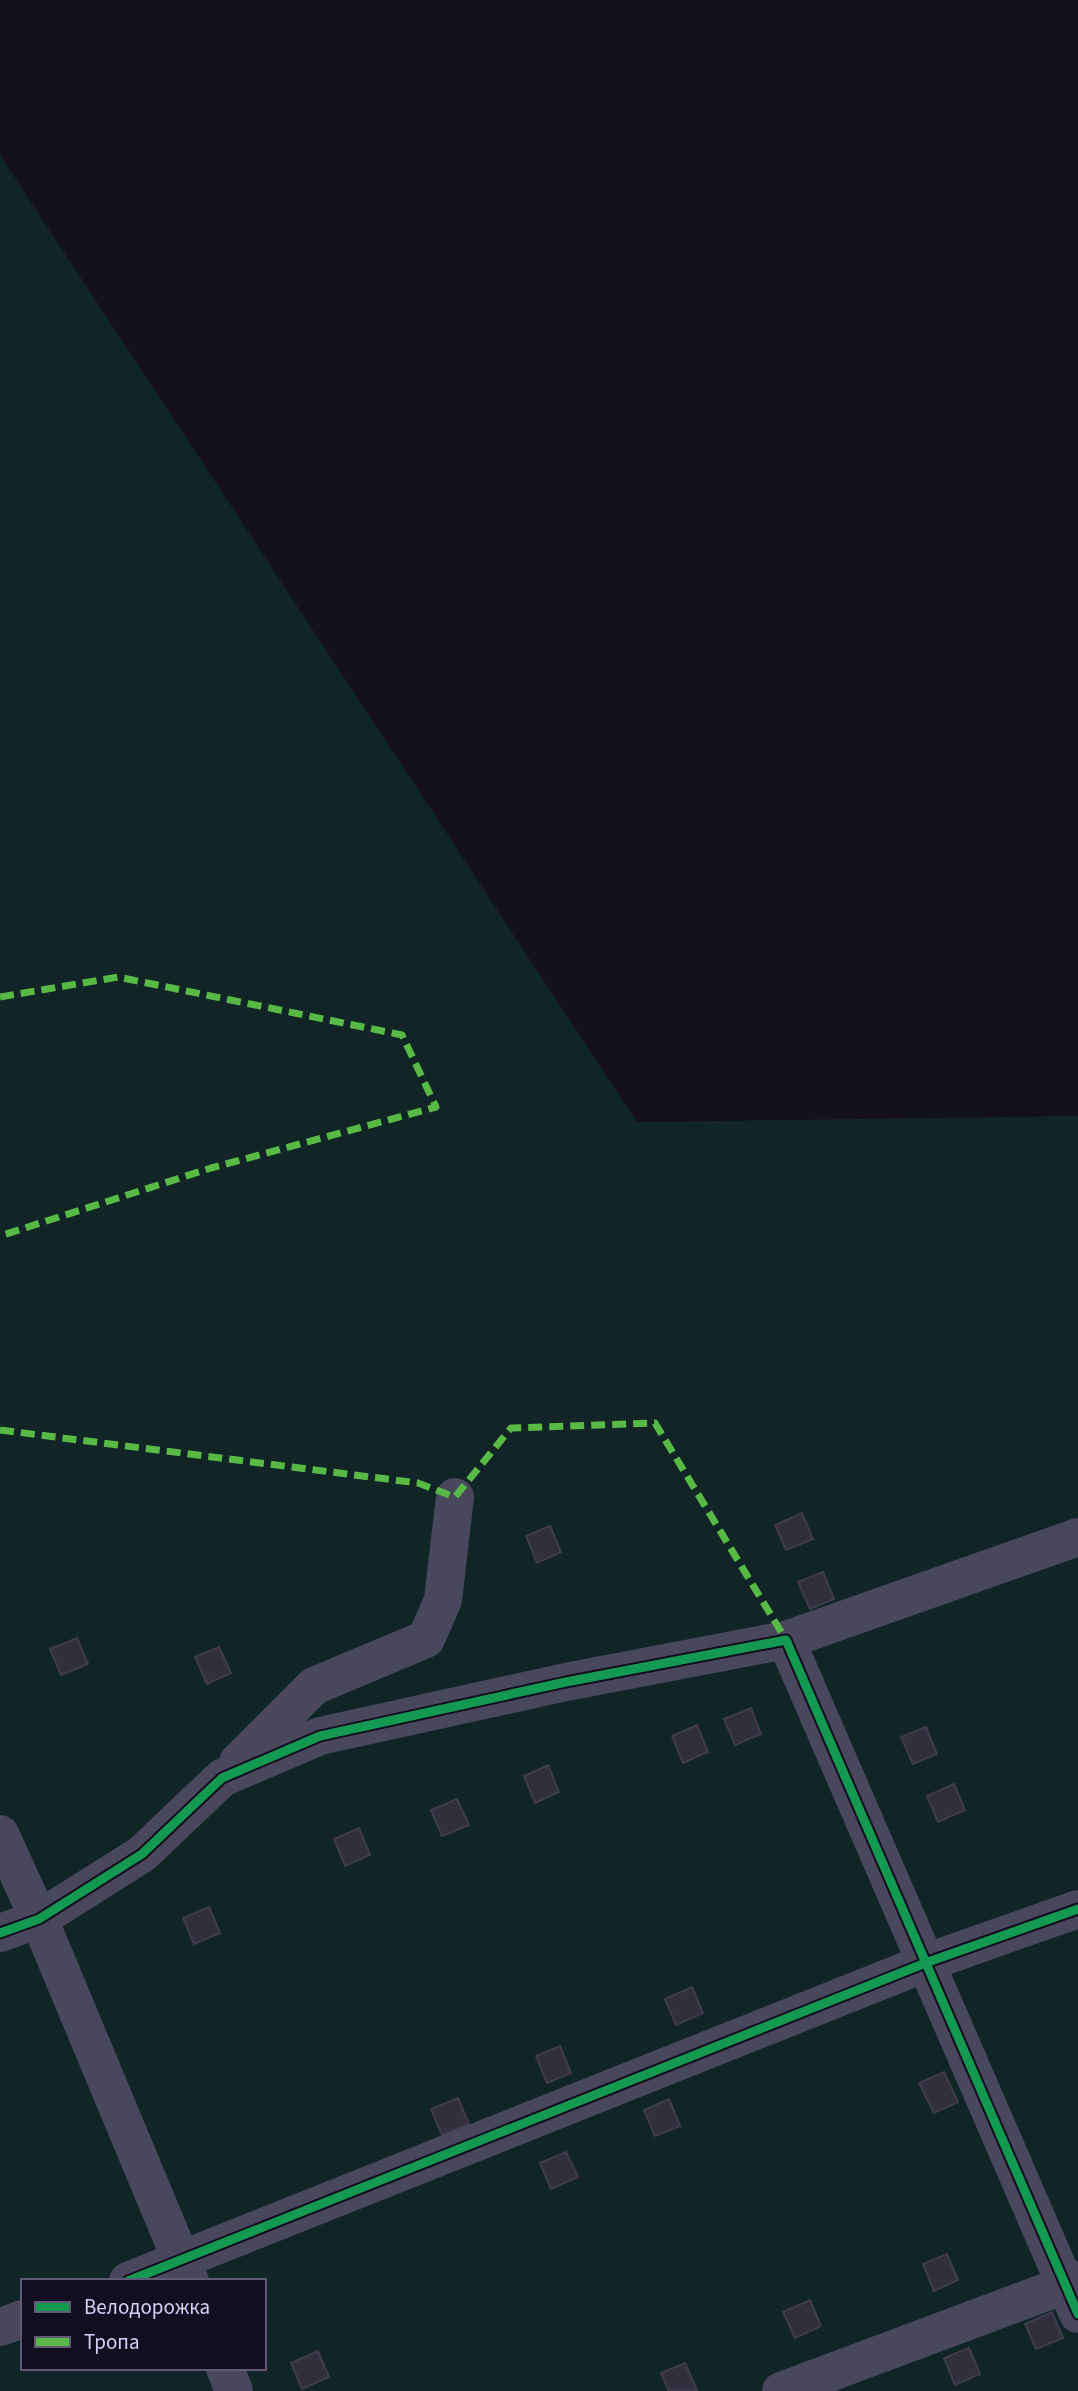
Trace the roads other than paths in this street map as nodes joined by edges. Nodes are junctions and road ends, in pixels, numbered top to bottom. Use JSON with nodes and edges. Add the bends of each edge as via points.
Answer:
{"nodes":[{"id":1,"x":455,"y":1497,"type":"dead end"},
{"id":2,"x":1078,"y":1537,"type":"edge"},
{"id":3,"x":786,"y":1640,"type":"junction"},
{"id":4,"x":222,"y":1778,"type":"junction"},
{"id":5,"x":0,"y":1834,"type":"edge"},
{"id":6,"x":1078,"y":1909,"type":"edge"},
{"id":7,"x":39,"y":1919,"type":"junction"},
{"id":8,"x":0,"y":1933,"type":"edge"},
{"id":9,"x":928,"y":1962,"type":"junction"},
{"id":10,"x":186,"y":2271,"type":"edge"},
{"id":11,"x":140,"y":2279,"type":"edge"},
{"id":12,"x":1074,"y":2293,"type":"edge"},
{"id":13,"x":21,"y":2320,"type":"edge"},
{"id":14,"x":0,"y":2327,"type":"edge"},
{"id":15,"x":226,"y":2370,"type":"edge"},
{"id":16,"x":234,"y":2391,"type":"edge"},
{"id":17,"x":782,"y":2391,"type":"edge"}],
"edges":[{"from":1,"to":4,"type":"street","via":[[443,1600],[426,1639],[314,1686]]},
{"from":2,"to":3,"type":"street"},
{"from":3,"to":4,"type":"street","via":[[320,1735]]},
{"from":3,"to":9,"type":"street"},
{"from":4,"to":7,"type":"street","via":[[142,1854]]},
{"from":5,"to":7,"type":"street"},
{"from":6,"to":9,"type":"street"},
{"from":7,"to":8,"type":"street"},
{"from":7,"to":10,"type":"street"},
{"from":9,"to":10,"type":"street"},
{"from":9,"to":12,"type":"street"},
{"from":10,"to":11,"type":"street"},
{"from":12,"to":17,"type":"street"},
{"from":13,"to":14,"type":"street"},
{"from":15,"to":16,"type":"street"}]}
